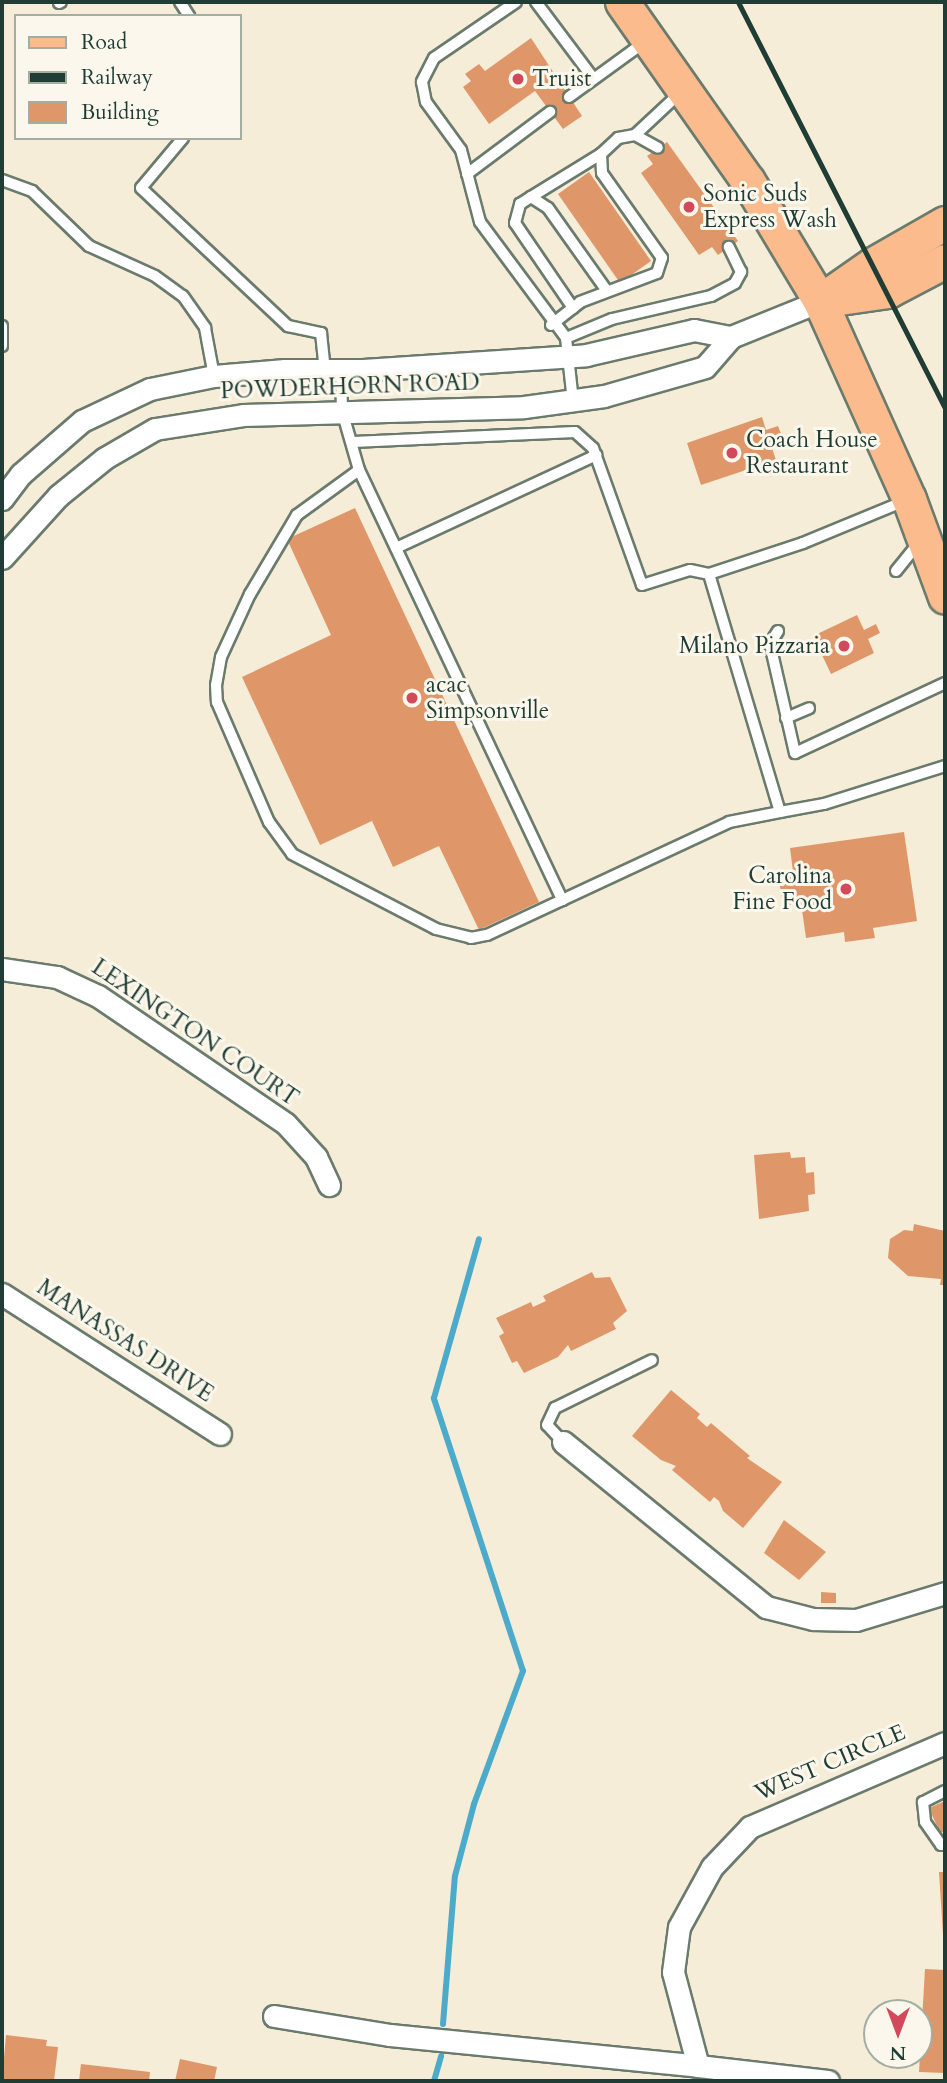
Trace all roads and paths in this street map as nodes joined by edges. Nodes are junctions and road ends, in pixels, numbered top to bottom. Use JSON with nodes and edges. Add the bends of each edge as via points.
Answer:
{"nodes":[{"id":1,"x":516,"y":2,"type":"edge"},
{"id":2,"x":536,"y":2,"type":"edge"},
{"id":3,"x":622,"y":2,"type":"edge"},
{"id":4,"x":649,"y":39,"type":"junction"},
{"id":5,"x":593,"y":78,"type":"junction"},
{"id":6,"x":684,"y":88,"type":"junction"},
{"id":7,"x":569,"y":97,"type":"dead end"},
{"id":8,"x":550,"y":112,"type":"dead end"},
{"id":9,"x":635,"y":135,"type":"junction"},
{"id":10,"x":181,"y":140,"type":"edge"},
{"id":11,"x":658,"y":148,"type":"dead end"},
{"id":12,"x":601,"y":154,"type":"junction"},
{"id":13,"x":467,"y":174,"type":"junction"},
{"id":14,"x":2,"y":180,"type":"edge"},
{"id":15,"x":531,"y":197,"type":"junction"},
{"id":16,"x":945,"y":223,"type":"edge"},
{"id":17,"x":729,"y":247,"type":"dead end"},
{"id":18,"x":945,"y":261,"type":"edge"},
{"id":19,"x":607,"y":291,"type":"junction"},
{"id":20,"x":820,"y":301,"type":"junction"},
{"id":21,"x":573,"y":308,"type":"junction"},
{"id":22,"x":551,"y":325,"type":"junction"},
{"id":23,"x":2,"y":326,"type":"edge"},
{"id":24,"x":731,"y":337,"type":"junction"},
{"id":25,"x":2,"y":346,"type":"edge"},
{"id":26,"x":567,"y":348,"type":"junction"},
{"id":27,"x":333,"y":370,"type":"junction"},
{"id":28,"x":214,"y":376,"type":"junction"},
{"id":29,"x":573,"y":401,"type":"junction"},
{"id":30,"x":342,"y":411,"type":"junction"},
{"id":31,"x":353,"y":442,"type":"junction"},
{"id":32,"x":596,"y":456,"type":"junction"},
{"id":33,"x":359,"y":470,"type":"junction"},
{"id":34,"x":2,"y":499,"type":"edge"},
{"id":35,"x":909,"y":499,"type":"junction"},
{"id":36,"x":923,"y":536,"type":"junction"},
{"id":37,"x":396,"y":548,"type":"junction"},
{"id":38,"x":2,"y":558,"type":"edge"},
{"id":39,"x":896,"y":571,"type":"dead end"},
{"id":40,"x":709,"y":574,"type":"junction"},
{"id":41,"x":945,"y":597,"type":"edge"},
{"id":42,"x":778,"y":631,"type":"dead end"},
{"id":43,"x":945,"y":683,"type":"edge"},
{"id":44,"x":809,"y":708,"type":"dead end"},
{"id":45,"x":786,"y":719,"type":"junction"},
{"id":46,"x":945,"y":766,"type":"edge"},
{"id":47,"x":780,"y":812,"type":"junction"},
{"id":48,"x":562,"y":900,"type":"junction"},
{"id":49,"x":2,"y":969,"type":"edge"},
{"id":50,"x":329,"y":1185,"type":"dead end"},
{"id":51,"x":2,"y":1294,"type":"edge"},
{"id":52,"x":652,"y":1360,"type":"dead end"},
{"id":53,"x":220,"y":1434,"type":"dead end"},
{"id":54,"x":563,"y":1442,"type":"joint"},
{"id":55,"x":945,"y":1593,"type":"edge"},
{"id":56,"x":945,"y":1743,"type":"edge"},
{"id":57,"x":945,"y":1791,"type":"edge"},
{"id":58,"x":945,"y":1844,"type":"edge"},
{"id":59,"x":274,"y":2016,"type":"dead end"},
{"id":60,"x":698,"y":2066,"type":"junction"},
{"id":61,"x":828,"y":2081,"type":"edge"}],
"edges":[{"from":1,"to":13,"type":"lane","via":[[434,58],[422,82],[426,102],[461,150]]},
{"from":2,"to":5,"type":"lane"},
{"from":3,"to":4,"type":"main road"},
{"from":4,"to":5,"type":"lane"},
{"from":4,"to":6,"type":"main road"},
{"from":5,"to":7,"type":"lane"},
{"from":6,"to":9,"type":"lane"},
{"from":6,"to":20,"type":"main road","via":[[748,181]]},
{"from":8,"to":13,"type":"lane"},
{"from":9,"to":11,"type":"lane"},
{"from":9,"to":12,"type":"lane","via":[[618,138]]},
{"from":10,"to":27,"type":"lane","via":[[141,188],[288,326],[321,333]]},
{"from":12,"to":15,"type":"lane"},
{"from":12,"to":19,"type":"lane","via":[[602,173],[662,258],[657,273]]},
{"from":13,"to":22,"type":"lane","via":[[480,222]]},
{"from":14,"to":28,"type":"lane","via":[[32,191],[89,246],[155,276],[183,296],[205,327]]},
{"from":15,"to":19,"type":"lane","via":[[548,208]]},
{"from":15,"to":21,"type":"lane","via":[[520,204],[515,223]]},
{"from":16,"to":20,"type":"main road"},
{"from":17,"to":26,"type":"lane","via":[[741,272],[736,283],[711,296],[612,319]]},
{"from":18,"to":20,"type":"main road","via":[[888,291]]},
{"from":19,"to":21,"type":"lane"},
{"from":20,"to":24,"type":"street","name":"POWDERHORN ROAD"},
{"from":20,"to":35,"type":"main road"},
{"from":21,"to":22,"type":"lane"},
{"from":22,"to":26,"type":"lane"},
{"from":23,"to":25,"type":"lane"},
{"from":24,"to":26,"type":"street","name":"POWDERHORN ROAD","via":[[694,330]]},
{"from":24,"to":29,"type":"street","name":"POWDERHORN ROAD","via":[[705,367]]},
{"from":26,"to":27,"type":"street","name":"POWDERHORN ROAD"},
{"from":26,"to":29,"type":"lane"},
{"from":27,"to":28,"type":"street","name":"POWDERHORN ROAD"},
{"from":27,"to":30,"type":"lane"},
{"from":28,"to":34,"type":"street","name":"POWDERHORN ROAD","via":[[150,389],[82,421],[37,459]]},
{"from":29,"to":30,"type":"street","name":"POWDERHORN ROAD","via":[[524,407]]},
{"from":30,"to":31,"type":"lane"},
{"from":30,"to":38,"type":"street","name":"POWDERHORN ROAD","via":[[243,415],[155,429],[105,458],[58,496]]},
{"from":31,"to":32,"type":"lane","via":[[575,432],[586,438]]},
{"from":31,"to":33,"type":"lane"},
{"from":32,"to":37,"type":"lane"},
{"from":32,"to":40,"type":"lane","via":[[642,585],[690,570]]},
{"from":33,"to":37,"type":"lane"},
{"from":33,"to":48,"type":"lane","via":[[297,515],[250,594],[221,657],[217,702],[269,822],[292,854],[456,937],[487,935]]},
{"from":35,"to":36,"type":"main road"},
{"from":35,"to":40,"type":"lane","via":[[803,543]]},
{"from":36,"to":39,"type":"lane"},
{"from":36,"to":41,"type":"main road"},
{"from":37,"to":48,"type":"lane"},
{"from":40,"to":47,"type":"lane"},
{"from":42,"to":45,"type":"lane","via":[[770,644]]},
{"from":43,"to":45,"type":"lane","via":[[795,753]]},
{"from":44,"to":45,"type":"lane"},
{"from":46,"to":47,"type":"lane","via":[[824,804]]},
{"from":47,"to":48,"type":"lane","via":[[717,827]]},
{"from":49,"to":50,"type":"street","name":"LEXINGTON COURT","via":[[57,977],[98,996],[286,1124],[316,1157]]},
{"from":51,"to":53,"type":"street","name":"MANASSAS DRIVE"},
{"from":52,"to":54,"type":"lane","via":[[555,1408],[547,1426]]},
{"from":54,"to":55,"type":"street","via":[[766,1607],[813,1619],[856,1620]]},
{"from":56,"to":60,"type":"street","name":"WEST CIRCLE","via":[[771,1815],[723,1853],[679,1927],[673,1950],[673,1972]]},
{"from":57,"to":58,"type":"lane","via":[[923,1802],[925,1822],[941,1845]]},
{"from":59,"to":60,"type":"street","via":[[390,2035]]},
{"from":60,"to":61,"type":"street"}]}
